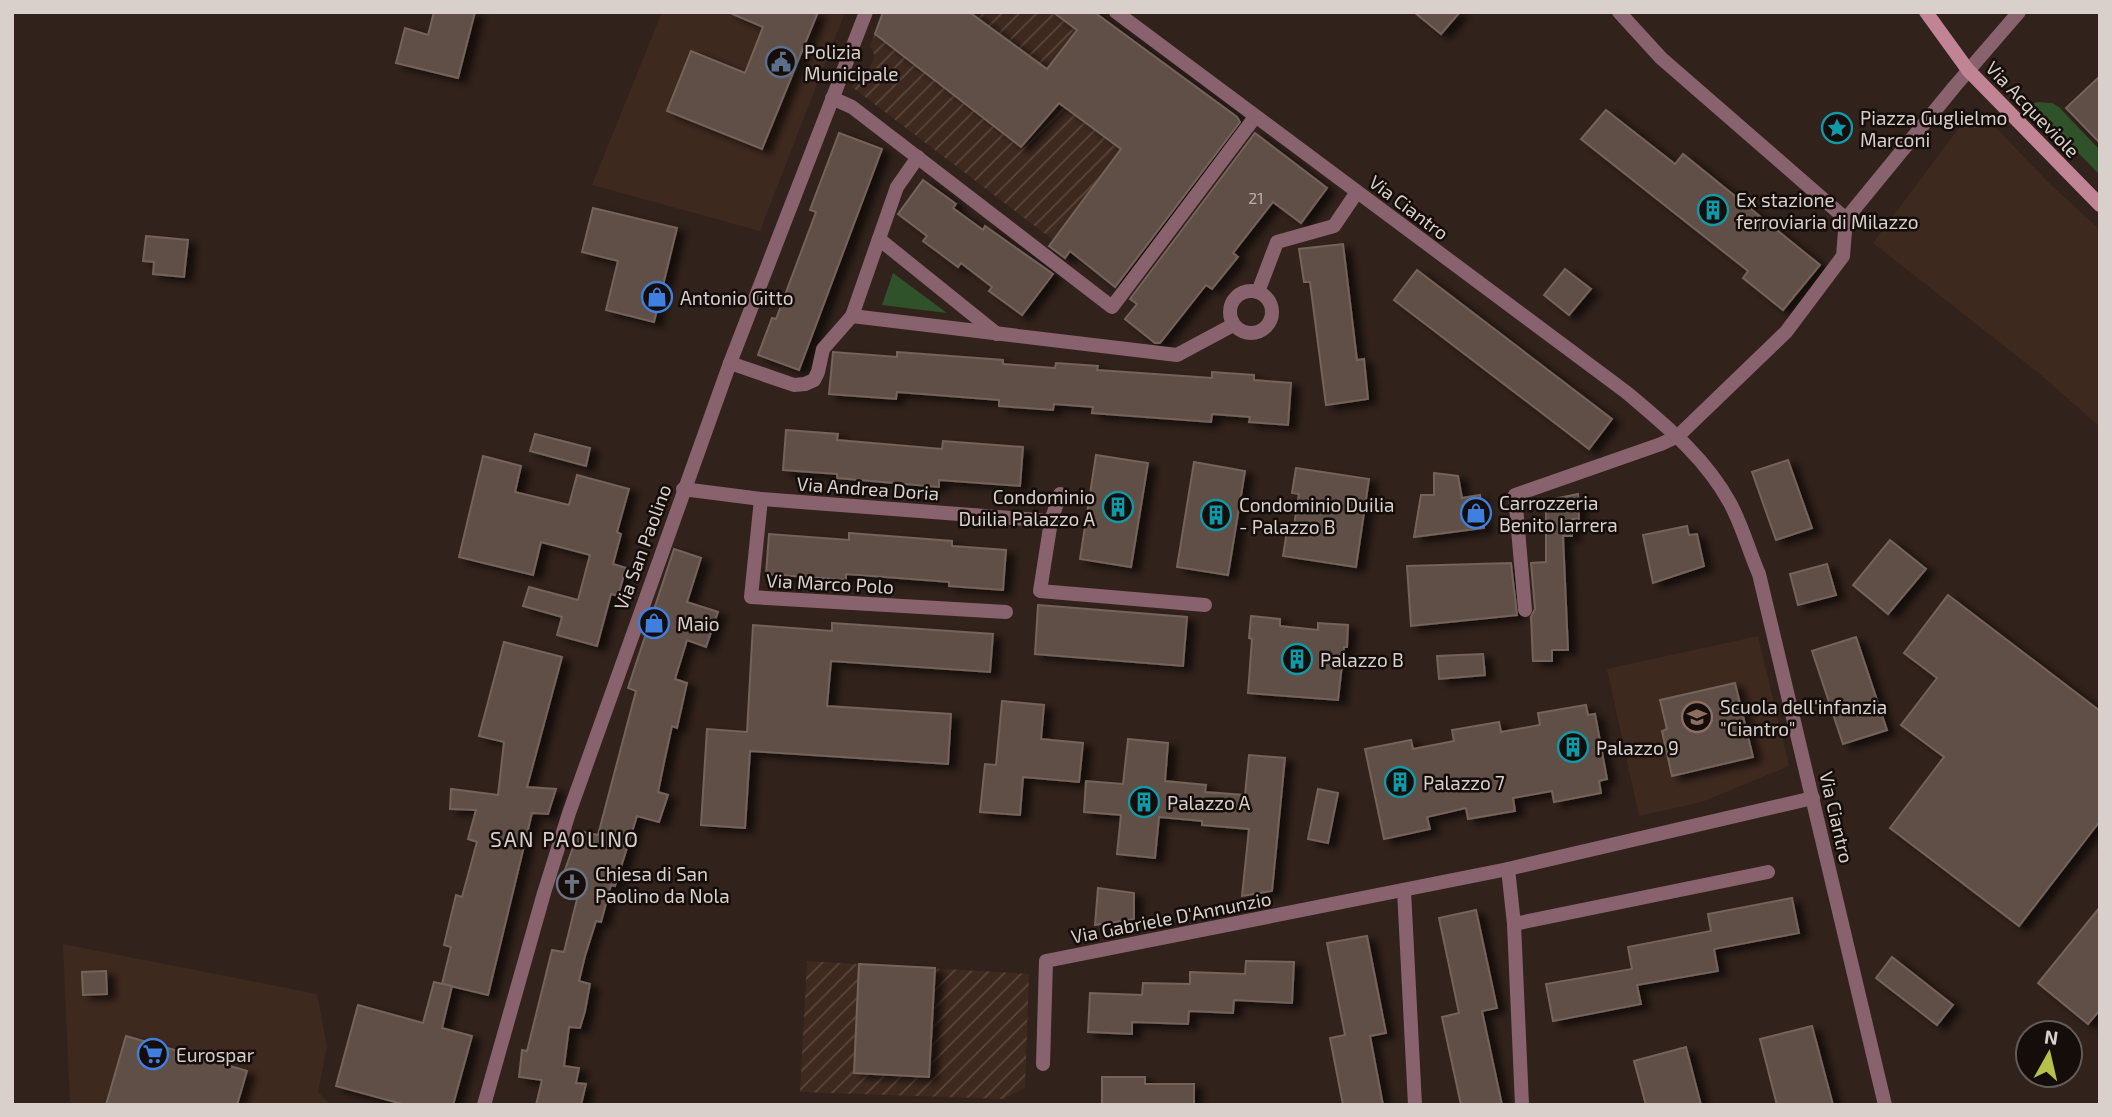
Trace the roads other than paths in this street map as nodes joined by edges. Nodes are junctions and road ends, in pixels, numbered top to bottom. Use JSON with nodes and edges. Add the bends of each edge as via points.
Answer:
{"nodes":[{"id":1,"x":866,"y":12,"type":"edge"},
{"id":2,"x":1116,"y":12,"type":"edge"},
{"id":3,"x":1619,"y":12,"type":"edge"},
{"id":4,"x":1926,"y":12,"type":"edge"},
{"id":5,"x":2019,"y":12,"type":"edge"},
{"id":6,"x":1968,"y":70,"type":"junction"},
{"id":7,"x":832,"y":98,"type":"junction"},
{"id":8,"x":1255,"y":117,"type":"junction"},
{"id":9,"x":918,"y":157,"type":"junction"},
{"id":10,"x":1357,"y":192,"type":"junction"},
{"id":11,"x":2100,"y":205,"type":"edge"},
{"id":12,"x":1846,"y":219,"type":"junction"},
{"id":13,"x":879,"y":239,"type":"junction"},
{"id":14,"x":1258,"y":292,"type":"junction"},
{"id":15,"x":852,"y":316,"type":"junction"},
{"id":16,"x":1233,"y":325,"type":"junction"},
{"id":17,"x":997,"y":334,"type":"junction"},
{"id":18,"x":730,"y":363,"type":"junction"},
{"id":19,"x":1678,"y":436,"type":"junction"},
{"id":20,"x":683,"y":489,"type":"junction"},
{"id":21,"x":1060,"y":494,"type":"dead end"},
{"id":22,"x":761,"y":499,"type":"junction"},
{"id":23,"x":1051,"y":521,"type":"junction"},
{"id":24,"x":1205,"y":605,"type":"dead end"},
{"id":25,"x":1525,"y":610,"type":"dead end"},
{"id":26,"x":1006,"y":612,"type":"dead end"},
{"id":27,"x":1812,"y":799,"type":"junction"},
{"id":28,"x":1508,"y":869,"type":"junction"},
{"id":29,"x":1768,"y":872,"type":"dead end"},
{"id":30,"x":1404,"y":890,"type":"junction"},
{"id":31,"x":1514,"y":924,"type":"junction"},
{"id":32,"x":1043,"y":1064,"type":"dead end"},
{"id":33,"x":484,"y":1105,"type":"edge"},
{"id":34,"x":1415,"y":1105,"type":"edge"},
{"id":35,"x":1522,"y":1105,"type":"edge"},
{"id":36,"x":1885,"y":1105,"type":"edge"}],
"edges":[{"from":1,"to":7,"type":"street","name":"Via San Paolino"},
{"from":2,"to":8,"type":"street","name":"Via Ciantro"},
{"from":3,"to":12,"type":"street","via":[[1661,58]]},
{"from":4,"to":6,"type":"main road","name":"Via Acqueviole"},
{"from":5,"to":6,"type":"street"},
{"from":6,"to":11,"type":"main road","name":"Via Acqueviole"},
{"from":6,"to":12,"type":"street"},
{"from":7,"to":9,"type":"street","via":[[852,107]]},
{"from":7,"to":18,"type":"street","name":"Via San Paolino"},
{"from":8,"to":9,"type":"street","via":[[1112,307]]},
{"from":8,"to":10,"type":"street","name":"Via Ciantro"},
{"from":9,"to":13,"type":"street","via":[[897,187]]},
{"from":10,"to":14,"type":"street","via":[[1334,226],[1277,242]]},
{"from":10,"to":19,"type":"street","name":"Via Ciantro","via":[[1626,392]]},
{"from":12,"to":19,"type":"street","via":[[1843,256],[1794,322]]},
{"from":13,"to":15,"type":"street"},
{"from":13,"to":17,"type":"street"},
{"from":14,"to":16,"type":"street","via":[[1244,292],[1233,300],[1229,313]]},
{"from":14,"to":16,"type":"street","via":[[1272,309],[1271,320],[1253,334]]},
{"from":15,"to":17,"type":"street"},
{"from":15,"to":18,"type":"street","via":[[823,349],[814,380],[805,384],[794,385]]},
{"from":16,"to":17,"type":"street","via":[[1177,355]]},
{"from":18,"to":20,"type":"street","name":"Via San Paolino"},
{"from":19,"to":25,"type":"street","via":[[1515,495]]},
{"from":19,"to":27,"type":"street","name":"Via Ciantro","via":[[1709,470],[1731,504],[1759,575]]},
{"from":20,"to":22,"type":"street","name":"Via Andrea Doria"},
{"from":20,"to":33,"type":"street","name":"Via San Paolino","via":[[569,813]]},
{"from":21,"to":23,"type":"street"},
{"from":22,"to":23,"type":"street","name":"Via Andrea Doria"},
{"from":22,"to":26,"type":"street","name":"Via Marco Polo","via":[[751,597]]},
{"from":23,"to":24,"type":"street","via":[[1040,591]]},
{"from":27,"to":28,"type":"street","name":"Via Gabriele D'Annunzio"},
{"from":27,"to":36,"type":"street","name":"Via Ciantro"},
{"from":28,"to":30,"type":"street","name":"Via Gabriele D'Annunzio"},
{"from":28,"to":31,"type":"street"},
{"from":29,"to":31,"type":"street"},
{"from":30,"to":32,"type":"street","name":"Via Gabriele D'Annunzio","via":[[1046,961]]},
{"from":30,"to":34,"type":"street"},
{"from":31,"to":35,"type":"street"}]}
